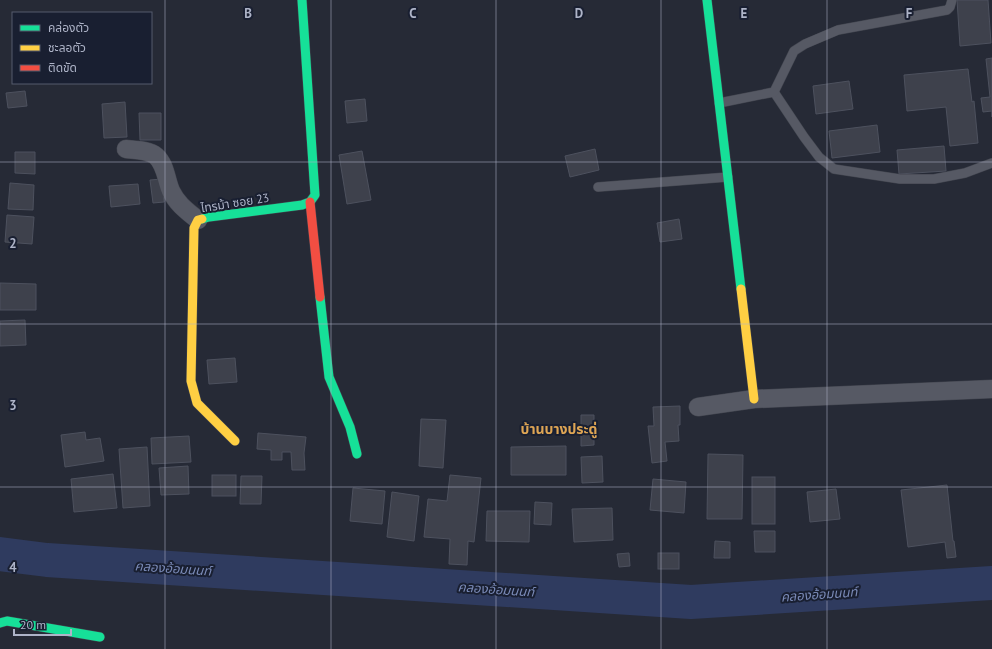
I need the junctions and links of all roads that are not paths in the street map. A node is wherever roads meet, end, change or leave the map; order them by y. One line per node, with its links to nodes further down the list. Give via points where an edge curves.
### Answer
1 (302, 0): 10 (street, via 315,195)
2 (707, 0): 5 (street)
3 (952, 0): 4 (lane, via 947,10 838,30 805,44 794,51)
4 (774, 92): 5 (lane); 7 (lane, via 815,152 834,169 900,179 934,180)
5 (719, 103): 8 (street)
6 (126, 149): 11 (street, via 148,152 156,156 163,164 171,192 179,204)
7 (992, 163)
8 (728, 176): 9 (lane); 13 (street)
9 (598, 187)
10 (310, 202): 11 (street, ไทรม้า ซอย 23); 16 (street, via 329,377 350,427)
11 (198, 220): 15 (street, ไทรม้า ซอย 23, via 194,228 191,381 197,403)
12 (992, 389): 13 (street)
13 (754, 399): 14 (street)
14 (698, 407)
15 (235, 441)
16 (357, 454)
17 (0, 623): 18 (street, via 7,621)
18 (100, 637)

